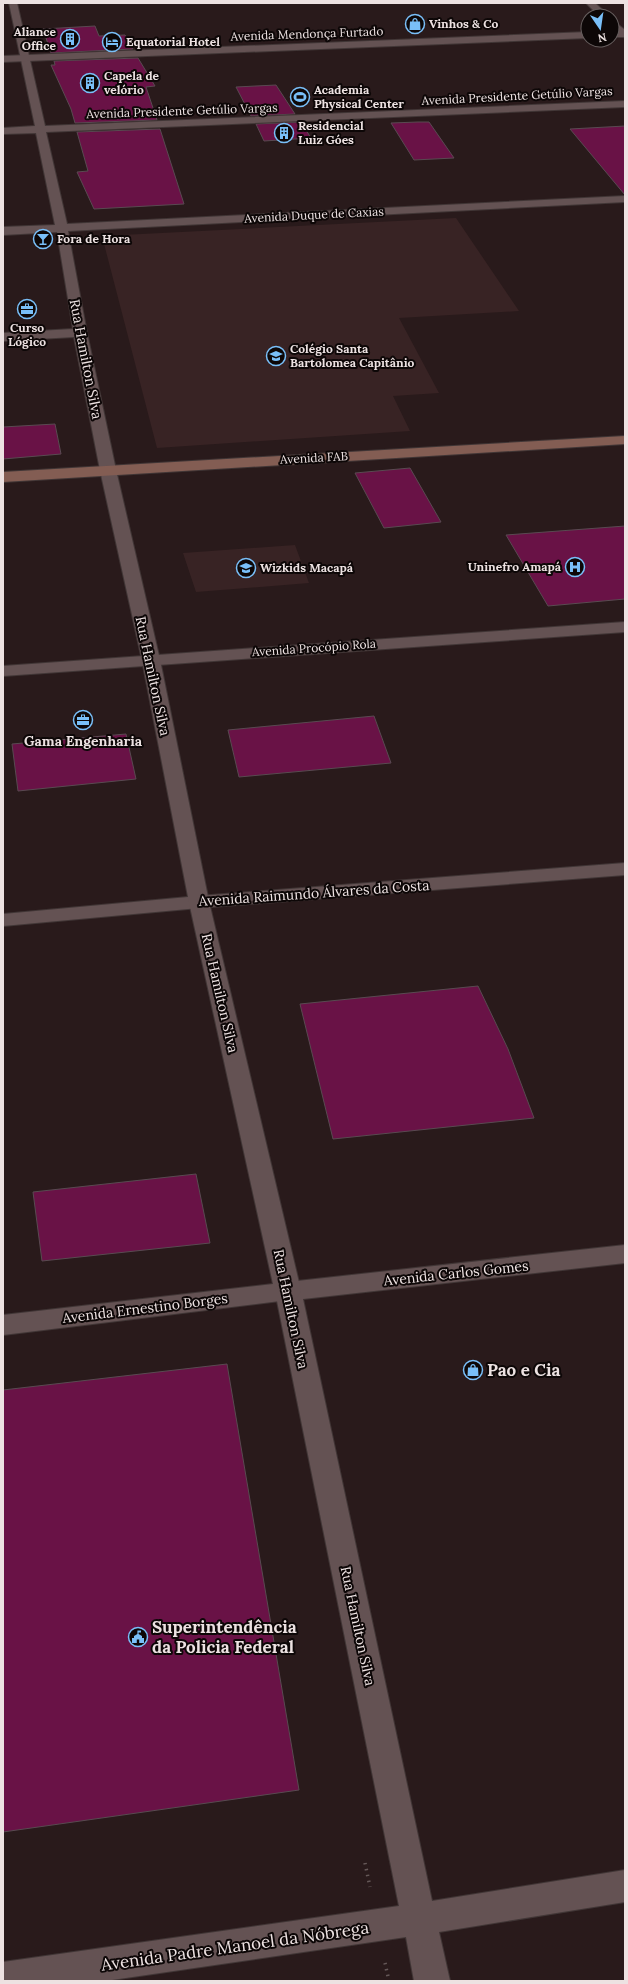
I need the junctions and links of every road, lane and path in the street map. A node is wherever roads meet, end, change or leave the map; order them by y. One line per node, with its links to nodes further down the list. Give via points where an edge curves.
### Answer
1 (13, 3): 4 (street, Rua Hamilton Silva)
2 (580, 35): 4 (street, Avenida Mendonça Furtado)
3 (3, 58): 4 (street, Avenida Mendonça Furtado)
4 (25, 58): 6 (street, Rua Hamilton Silva)
5 (625, 104): 6 (street, Avenida Presidente Getúlio Vargas)
6 (41, 130): 7 (street, Avenida Presidente Getúlio Vargas); 9 (street, Rua Hamilton Silva)
7 (3, 131)
8 (625, 199): 9 (street, Avenida Duque de Caxias)
9 (62, 228): 10 (street, Avenida Duque de Caxias); 11 (street, Rua Hamilton Silva)
10 (3, 231)
11 (80, 333): 12 (street); 14 (street, Rua Hamilton Silva)
12 (3, 337)
13 (625, 440): 14 (main road, Avenida FAB)
14 (108, 470): 15 (main road, Avenida FAB); 17 (street, Rua Hamilton Silva)
15 (3, 477)
16 (625, 627): 17 (street, Avenida Procópio Rola)
17 (151, 660): 18 (street, Avenida Procópio Rola); 20 (street, Rua Hamilton Silva)
18 (3, 671)
19 (625, 869): 20 (street, Avenida Raimundo Álvares da Costa)
20 (199, 902): 21 (street, Avenida Raimundo Álvares da Costa); 23 (street, Rua Hamilton Silva)
21 (3, 920)
22 (625, 1254): 23 (street, Avenida Carlos Gomes)
23 (288, 1291): 24 (street, Avenida Ernestino Borges); 26 (street, Rua Hamilton Silva)
24 (3, 1325)
25 (625, 1886): 26 (street, Avenida Padre Manoel da Nóbrega)
26 (420, 1919): 27 (street, Avenida Padre Manoel da Nóbrega); 28 (street, Rua Hamilton Silva)
27 (3, 1979)
28 (432, 1981)

